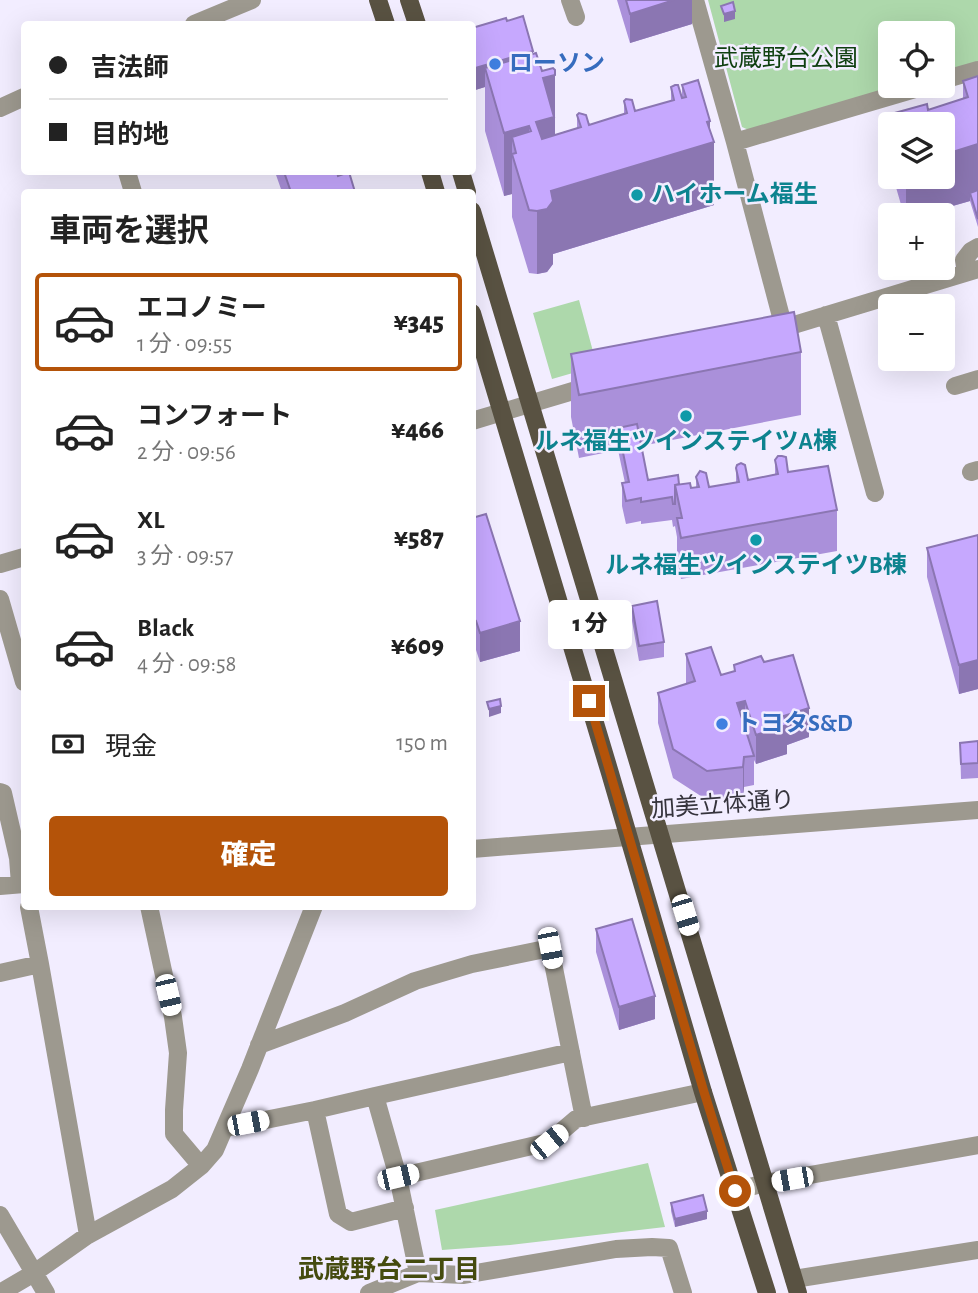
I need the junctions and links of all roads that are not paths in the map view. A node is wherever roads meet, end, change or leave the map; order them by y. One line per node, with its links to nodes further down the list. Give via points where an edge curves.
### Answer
1 (252, 0): 5 (street)
2 (379, 0): 6 (main road)
3 (409, 0): 7 (main road)
4 (695, 0): 13 (street)
5 (201, 21)
6 (385, 21)
7 (416, 21)
8 (978, 70): 9 (street)
9 (955, 77)
10 (21, 98): 12 (street)
11 (884, 98): 13 (street)
12 (0, 108)
13 (735, 142): 19 (street)
14 (476, 224): 24 (main road)
15 (978, 247): 16 (street, via 964,260)
16 (972, 270): 17 (street)
17 (826, 315): 19 (street); 27 (street)
18 (476, 326): 25 (main road)
19 (784, 328): 20 (street)
20 (757, 336)
21 (610, 380): 24 (street)
22 (978, 380): 23 (street)
23 (955, 386)
24 (530, 404): 25 (street); 34 (main road)
25 (502, 412): 26 (street); 35 (main road)
26 (476, 420)
27 (875, 493)
28 (21, 558): 29 (street)
29 (0, 564)
30 (0, 599): 31 (street)
31 (21, 672)
32 (0, 792): 37 (street)
33 (978, 810): 34 (street, 加美立体通り)
34 (662, 835): 35 (street, 加美立体通り); 55 (main road)
35 (628, 837): 36 (street, 加美立体通り); 47 (main road)
36 (476, 849)
37 (21, 878)
38 (21, 884): 39 (street)
39 (0, 886)
40 (30, 910): 43 (street)
41 (150, 910): 53 (street, via 178,1053 174,1134)
42 (312, 910): 45 (street)
43 (40, 964): 44 (street); 59 (street)
44 (0, 973)
45 (259, 1045): 46 (street, via 415,981 550,948); 51 (street)
46 (571, 1052): 48 (street); 50 (street)
47 (704, 1092): 50 (street); 56 (main road)
48 (375, 1096): 49 (street); 54 (street)
49 (315, 1110): 51 (street); 57 (street, via 338,1214 351,1222)
50 (584, 1118): 54 (street, via 576,1119 549,1142)
51 (225, 1128): 53 (street)
52 (978, 1145): 55 (street)
53 (201, 1166): 59 (street, via 172,1189)
54 (398, 1177): 57 (street)
55 (765, 1183): 56 (street); 64 (main road)
56 (735, 1191): 70 (main road)
57 (405, 1208): 62 (street)
58 (0, 1215): 61 (street)
59 (88, 1235): 61 (street)
60 (978, 1250): 64 (street)
61 (34, 1273): 65 (street); 66 (street)
62 (418, 1273): 63 (street); 67 (street)
63 (443, 1274): 68 (street); 69 (street, via 464,1275 616,1249 669,1248)
64 (796, 1286)
65 (0, 1293)
66 (46, 1293)
67 (369, 1293)
68 (444, 1293)
69 (683, 1293)
70 (767, 1293)

